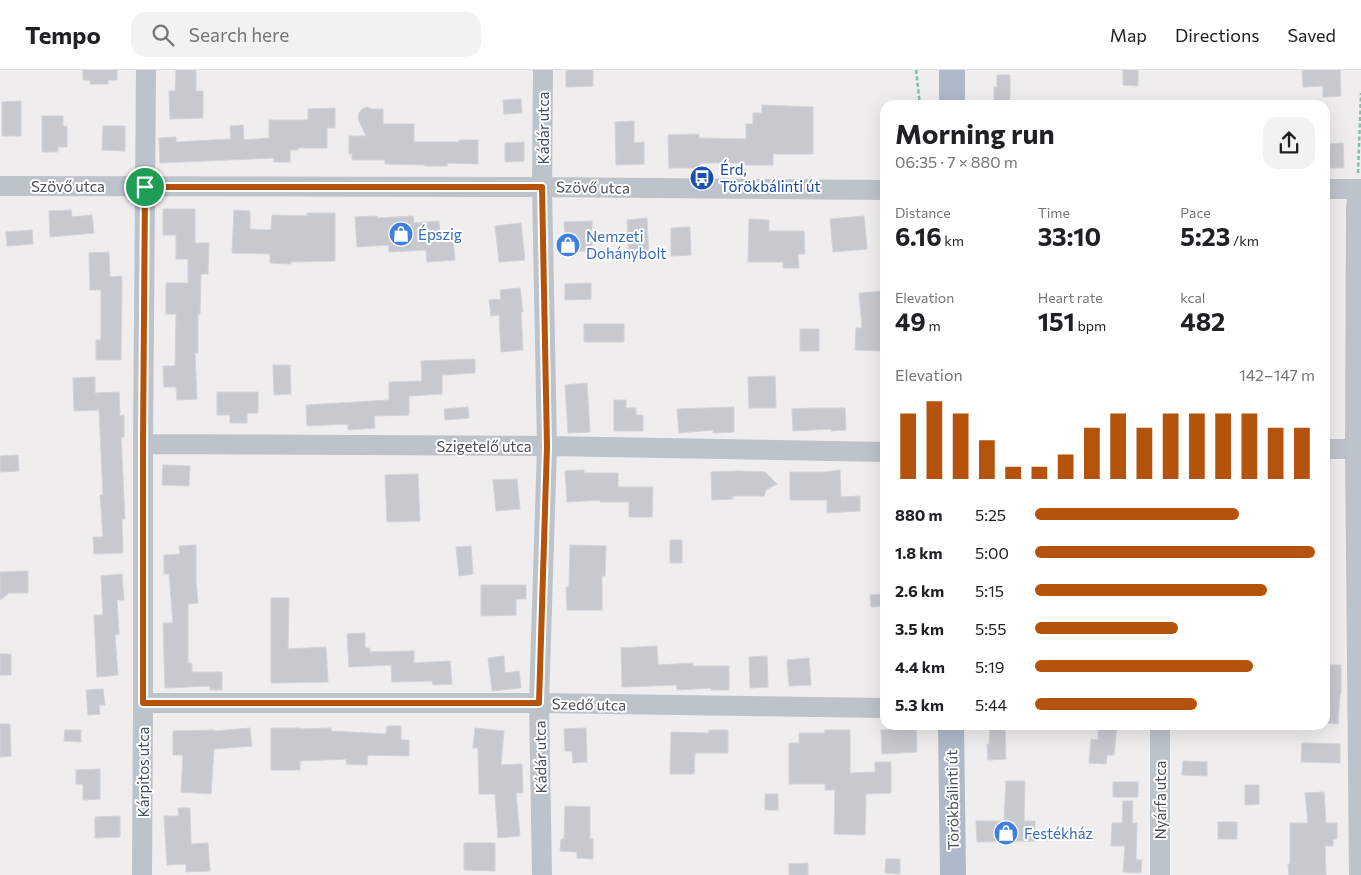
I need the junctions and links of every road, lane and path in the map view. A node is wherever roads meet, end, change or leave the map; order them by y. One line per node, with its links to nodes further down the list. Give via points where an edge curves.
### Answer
1 (146, 70): 9 (street, Kárpitos utca)
2 (543, 70): 10 (street, Kádár utca)
3 (916, 70): 6 (path)
4 (952, 70): 7 (main road)
5 (1361, 93): 12 (path)
6 (919, 100)
7 (952, 100)
8 (0, 186): 9 (street, Szövő utca)
9 (145, 187): 10 (street, Szövő utca); 14 (street, Kárpitos utca)
10 (542, 187): 13 (street, Szövő utca); 15 (street, Kádár utca)
11 (1330, 189): 12 (street)
12 (1359, 189): 17 (street, via 1356,207)
13 (880, 190)
14 (143, 444): 15 (street, Szigetelő utca); 19 (street, Kárpitos utca)
15 (547, 446): 18 (street, Szigetelő utca); 20 (street, Kádár utca)
16 (1330, 449): 17 (street)
17 (1355, 449): 28 (street)
18 (880, 452)
19 (143, 703): 20 (street, Szedő utca); 24 (street, Kárpitos utca)
20 (539, 703): 21 (street, Szedő utca); 25 (street, Kádár utca)
21 (880, 708)
22 (951, 730): 26 (main road, Törökbálinti út)
23 (1160, 730): 27 (street, Nyárfa utca)
24 (142, 875)
25 (542, 875)
26 (953, 875)
27 (1160, 875)
28 (1359, 875)

